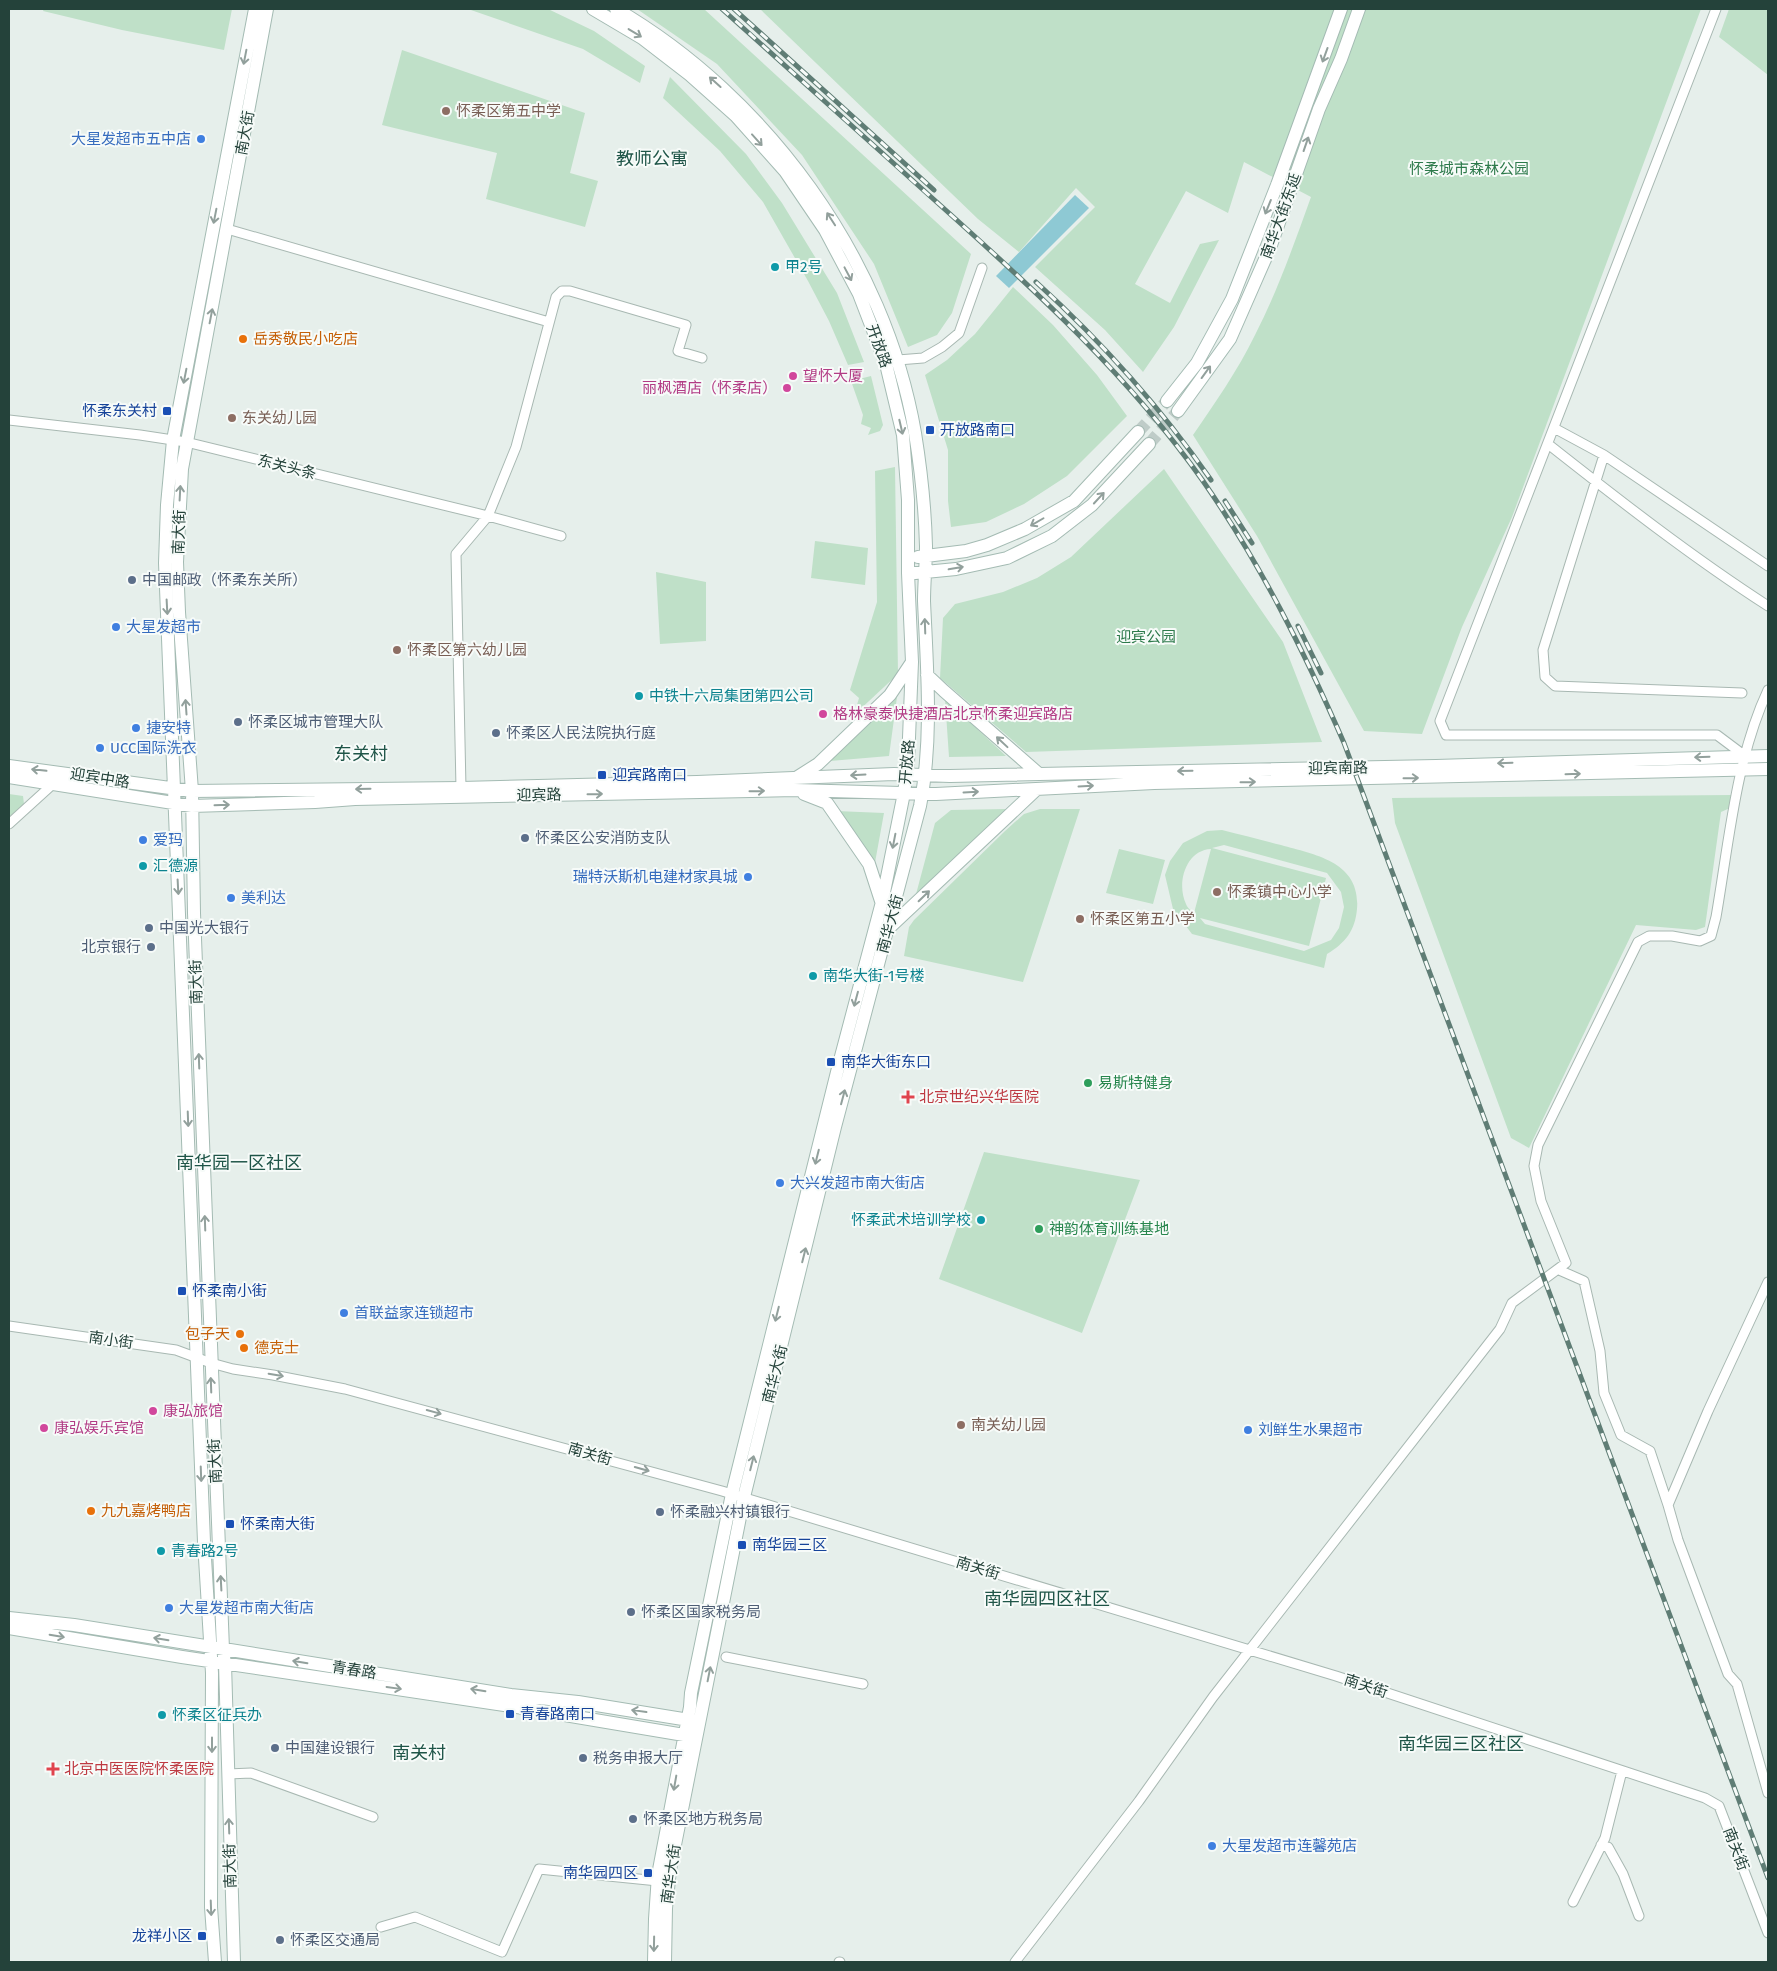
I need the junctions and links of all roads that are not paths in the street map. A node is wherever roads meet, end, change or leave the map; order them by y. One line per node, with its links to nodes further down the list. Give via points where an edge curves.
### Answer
1 (255, 9): 18 (main road, 南大街, one-way to 18)
2 (267, 9): 8 (main road, 南大街)
3 (593, 9): 26 (main road, 开放路, one-way to 26, via 642,38 736,116 785,171 825,230 859,294 886,364 904,438)
4 (616, 9): 12 (main road, 开放路, one-way to 4, via 869,289 844,240 794,164 744,108 698,67 649,28)
5 (1341, 9): 13 (main road, 南华大街东延, one-way to 13, via 1232,299 1197,363)
6 (1359, 9): 14 (main road, 南华大街东延, one-way to 6, via 1230,339 1270,248 1319,109)
7 (1716, 9): 16 (street)
8 (227, 229): 10 (street); 19 (main road, 南大街, one-way to 8)
9 (982, 268): 12 (street, via 959,333 923,358)
10 (549, 322): 11 (street, via 556,297 562,291 570,291 686,325 678,351); 24 (street, via 516,447)
11 (702, 358)
12 (898, 360): 27 (main road, 开放路, via 915,432 924,500)
13 (1166, 401)
14 (1178, 411)
15 (9, 420): 18 (street, 东关头条)
16 (1554, 428): 21 (street); 22 (street)
17 (1138, 432): 27 (main road, one-way to 27, via 1074,501 1025,529 987,545)
18 (173, 440): 19 (street, 东关头条); 48 (main road, 南大街, one-way to 48, via 165,563)
19 (186, 442): 24 (street, 东关头条); 49 (main road, 南大街, one-way to 19, via 177,562)
20 (1149, 444): 30 (main road, one-way to 20, via 1007,558 1052,536 1092,505)
21 (1548, 444): 23 (street); 37 (street, via 1440,721 1446,736 1717,735)
22 (1604, 455): 23 (street); 28 (street)
23 (1595, 481): 31 (street); 35 (street, via 1543,650 1545,677 1556,686)
24 (488, 516): 25 (street, 东关头条); 46 (street, via 456,554)
25 (562, 536)
26 (908, 557): 27 (main road); 29 (main road, 开放路)
27 (926, 557): 30 (main road, 开放路)
28 (1768, 566)
29 (908, 573): 30 (main road); 32 (main road, 开放路)
30 (924, 573): 33 (main road, 开放路, one-way to 30)
31 (1768, 606)
32 (912, 662): 40 (main road, 开放路); 45 (main road, via 890,696)
33 (927, 674): 41 (main road, one-way to 33); 42 (main road, 开放路)
34 (1768, 690): 37 (street, via 1756,717)
35 (1742, 693)
36 (1768, 756): 37 (main road, 迎宾南路)
37 (1744, 763): 39 (main road, 迎宾南路); 41 (main road, 迎宾南路, one-way to 41, via 1446,765); 47 (main road, 迎宾南路, one-way to 37); 57 (street, via 1711,936 1700,941 1649,936 1638,942 1538,1145 1534,1166 1541,1201 1566,1263)
38 (9, 766): 48 (main road, 迎宾中路, one-way to 38)
39 (1768, 769)
40 (907, 774): 42 (main road, 迎宾南路); 45 (main road, 迎宾路, one-way to 45); 50 (main road, 开放路)
41 (1039, 774): 42 (main road, 迎宾南路)
42 (925, 775): 51 (main road, 开放路)
43 (9, 777): 44 (main road, 迎宾中路)
44 (53, 784): 52 (main road, 迎宾中路); 54 (street)
45 (795, 784): 46 (main road, 迎宾路); 50 (main road, 迎宾路); 53 (main road, 迎宾路, one-way to 45); 55 (main road, via 827,803 869,864)
46 (461, 788): 49 (main road, 迎宾路, one-way to 49)
47 (1037, 789): 51 (main road, 迎宾南路, one-way to 47); 56 (main road, one-way to 47)
48 (174, 790): 49 (main road, 迎宾中路); 52 (main road, 南大街)
49 (192, 791): 53 (main road, 南大街)
50 (904, 793): 51 (main road); 55 (main road, 南华大街, one-way to 55)
51 (923, 794): 56 (main road, 南华大街)
52 (174, 803): 53 (main road, 迎宾路); 60 (main road, 南大街, one-way to 60)
53 (192, 806): 61 (main road, 南大街, one-way to 53)
54 (9, 824)
55 (882, 902): 62 (main road, 南华大街, one-way to 62, via 839,1064)
56 (888, 930): 62 (main road, 南华大街, one-way to 56)
57 (1558, 1270): 63 (street, via 1584,1281 1600,1351 1604,1393 1621,1435 1650,1451); 68 (street, via 1512,1303 1500,1329)
58 (1768, 1282): 63 (street)
59 (9, 1326): 60 (street, 南小街, via 176,1350)
60 (196, 1357): 61 (street, 南小街); 66 (main road, 南大街, one-way to 66)
61 (211, 1363): 62 (street, 南关街, one-way to 62, via 345,1389); 67 (main road, 南大街, one-way to 61)
62 (738, 1496): 68 (street, 南关街); 73 (main road, 南华大街, via 691,1693)
63 (1668, 1505): 78 (street, via 1728,1674 1737,1684)
64 (9, 1618): 66 (main road, 青春路, one-way to 64)
65 (9, 1628): 70 (main road, 青春路, one-way to 70)
66 (209, 1647): 67 (main road, 青春路); 70 (main road, 南大街)
67 (222, 1649): 71 (main road, 南大街); 73 (main road, 青春路, one-way to 67, via 578,1702 511,1696)
68 (1250, 1650): 76 (street, 南关街); 90 (street)
69 (726, 1658): 72 (street)
70 (211, 1662): 71 (main road, 青春路); 86 (main road, 南大街, one-way to 86, via 211,1907)
71 (225, 1664): 74 (main road, 青春路, one-way to 74); 77 (main road, 南大街)
72 (863, 1684)
73 (694, 1720): 74 (main road, 南华大街); 75 (main road, 南华大街)
74 (683, 1735): 75 (main road, 青春路); 81 (main road, 南华大街, one-way to 81)
75 (697, 1738): 89 (main road, 南华大街, via 670,1870)
76 (1622, 1771): 80 (street); 85 (street, 南关街, via 1705,1798 1719,1806)
77 (228, 1774): 79 (street, via 251,1773); 87 (main road, 南大街, one-way to 77)
78 (1768, 1793)
79 (374, 1817)
80 (1601, 1845): 82 (street); 83 (street, via 1608,1847 1623,1874)
81 (658, 1881): 84 (street, via 539,1869 502,1952 415,1917); 88 (main road, 南华大街, one-way to 88)
82 (1573, 1902)
83 (1639, 1916)
84 (381, 1927)
85 (1768, 1933)
86 (215, 1962)
87 (234, 1962)
88 (654, 1962)
89 (665, 1962)
90 (1015, 1962)

